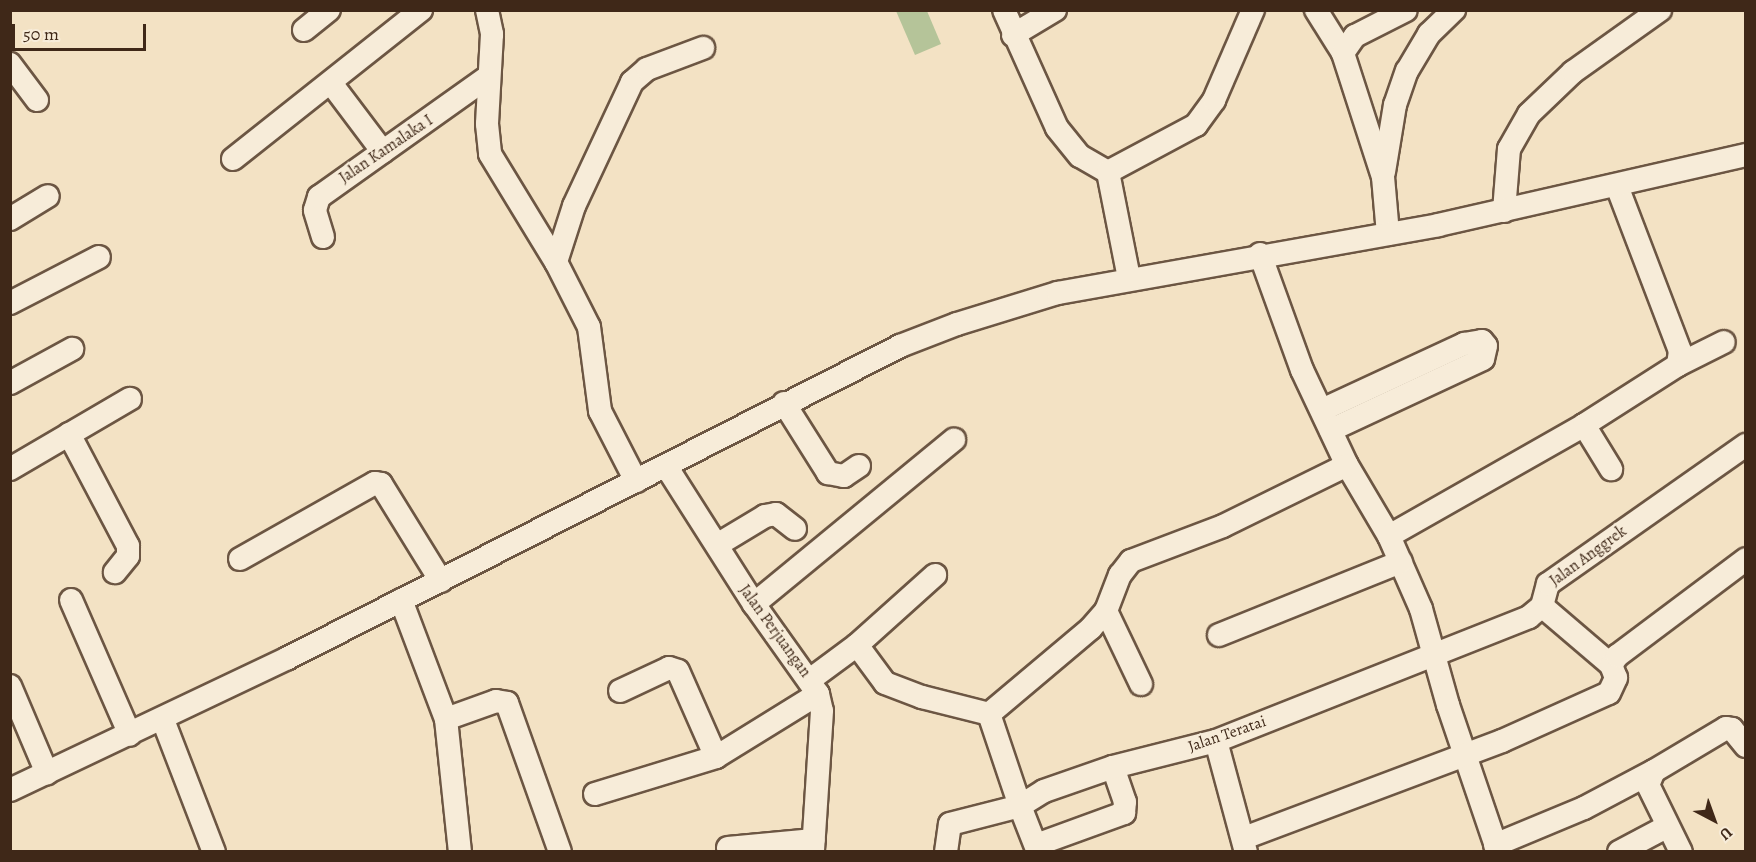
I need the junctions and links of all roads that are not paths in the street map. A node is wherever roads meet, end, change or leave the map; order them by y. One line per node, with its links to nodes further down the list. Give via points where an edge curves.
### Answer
1 (329, 10): 11 (street)
2 (421, 10): 17 (street)
3 (487, 10): 16 (street, via 492,34)
4 (1004, 10): 12 (street)
5 (1055, 10): 12 (street)
6 (1253, 10): 22 (street, via 1214,100 1196,125)
7 (1317, 10): 14 (street)
8 (1406, 10): 14 (street, via 1355,36)
9 (1454, 10): 23 (street, via 1429,34 1407,71 1395,105)
10 (1660, 10): 26 (street, via 1573,72 1529,114 1509,149)
11 (304, 30)
12 (1013, 35): 22 (street, via 1068,145)
13 (703, 48): 32 (street, via 647,69 632,82 574,206)
14 (1343, 53): 23 (street)
15 (10, 64): 18 (street)
16 (488, 77): 19 (street, Jalan Kamalaka I); 32 (street, via 490,154)
17 (332, 83): 19 (street); 21 (street)
18 (37, 100)
19 (383, 152): 29 (street, Jalan Kamalaka I, via 319,197 315,210)
20 (1746, 155): 24 (street)
21 (233, 159)
22 (1108, 171): 33 (street)
23 (1383, 177): 28 (street)
24 (1617, 186): 26 (street); 37 (street, via 1680,351)
25 (48, 196): 27 (street)
26 (1504, 212): 28 (street)
27 (10, 219)
28 (1388, 234): 30 (street)
29 (323, 237)
30 (1260, 254): 33 (street); 42 (street, via 1286,331)
31 (99, 257): 34 (street)
32 (556, 262): 52 (street, via 589,327 600,411)
33 (1129, 278): 40 (street, via 1058,293 957,324 900,346)
34 (10, 303)
35 (1724, 342): 37 (street)
36 (72, 349): 38 (street)
37 (1678, 365): 43 (street)
38 (10, 383)
39 (130, 399): 44 (street)
40 (784, 403): 47 (street, via 828,473 844,476); 49 (street)
41 (1358, 406): 41 (street, via 1464,344 1482,341 1486,346 1483,359); 42 (street)
42 (1326, 420): 48 (street)
43 (1584, 425): 51 (street); 54 (street)
44 (69, 434): 50 (street); 59 (street, via 128,546 128,556)
45 (954, 440): 64 (street)
46 (1746, 445): 65 (street, Jalan Anggrek, via 1548,584)
47 (859, 465)
48 (1347, 465): 54 (street); 66 (street, via 1222,526 1131,561 1120,575)
49 (666, 466): 52 (street); 55 (street, Jalan Perjuangan)
50 (10, 469)
51 (1611, 469)
52 (636, 481): 61 (street)
53 (795, 529): 55 (street, via 776,514 765,516)
54 (1389, 536): 58 (street)
55 (717, 545): 64 (street, Jalan Perjuangan)
56 (240, 559): 61 (street, via 375,483 381,484)
57 (1746, 559): 70 (street, via 1630,645)
58 (1401, 561): 67 (street); 69 (street, via 1421,609)
59 (116, 572)
60 (935, 574): 68 (street)
61 (441, 581): 63 (street)
62 (71, 600): 78 (street)
63 (401, 600): 76 (street); 77 (street)
64 (754, 604): 73 (street, Jalan Perjuangan)
65 (1542, 606): 69 (street, Jalan Anggrek, via 1529,617); 70 (street)
66 (1106, 610): 71 (street); 75 (street, via 1091,628)
67 (1219, 635)
68 (857, 645): 73 (street); 75 (street, via 885,683)
69 (1434, 657): 79 (street, Jalan Teratai); 81 (street)
70 (1611, 665): 81 (street, via 1616,678 1609,693)
71 (1141, 684)
72 (10, 686): 85 (street)
73 (814, 687): 82 (street); 91 (street, Jalan Perjuangan, via 822,711)
74 (620, 691): 82 (street, via 669,668 678,671)
75 (989, 714): 88 (street)
76 (446, 719): 96 (street); 97 (street, via 496,701 507,703)
77 (163, 720): 78 (street); 95 (street)
78 (130, 735): 85 (street)
79 (1216, 741): 83 (street, Jalan Teratai); 90 (street)
80 (1746, 746): 84 (street, via 1726,728)
81 (1464, 754): 90 (street); 94 (street)
82 (716, 757): 87 (street)
83 (1113, 767): 88 (street, Jalan Teratai, via 1060,784); 93 (street, via 1125,802 1124,813)
84 (1654, 771): 89 (street, via 1648,785); 94 (street)
85 (47, 773): 86 (street)
86 (10, 790)
87 (595, 794)
88 (1020, 806): 93 (street); 98 (street, Jalan Teratai, via 950,824)
89 (1668, 826): 99 (street); 100 (street)
90 (1245, 845)
91 (814, 846): 92 (street)
92 (728, 848)
93 (1037, 848)
94 (1496, 848)
95 (214, 852)
96 (460, 852)
97 (560, 852)
98 (946, 852)
99 (1619, 852)
100 (1681, 852)

